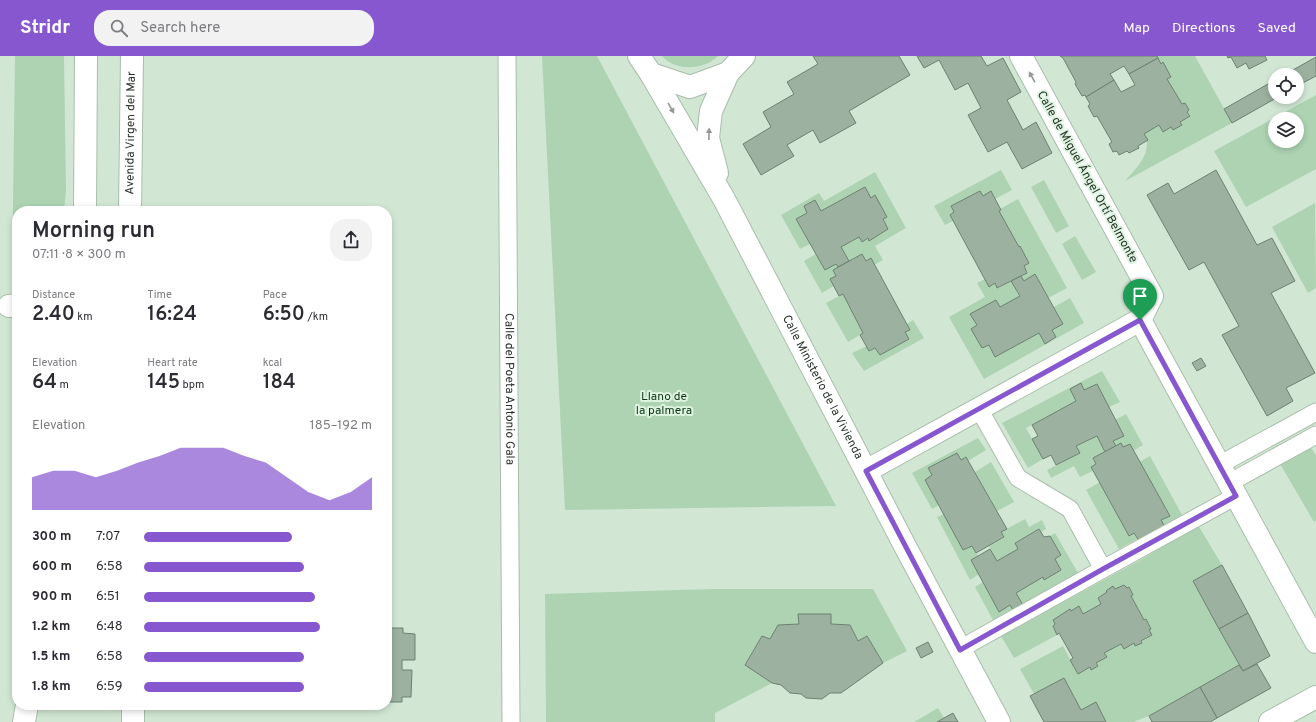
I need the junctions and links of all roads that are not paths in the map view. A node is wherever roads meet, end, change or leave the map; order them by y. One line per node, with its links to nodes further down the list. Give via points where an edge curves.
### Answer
1 (86, 56): 10 (main road)
2 (132, 56): 11 (main road, Avenida Virgen del Mar)
3 (507, 56): 28 (street, Calle del Poeta Antonio Gala)
4 (639, 56): 8 (main road, Calle Ministerio de la Vivienda)
5 (744, 56): 7 (main road)
6 (1021, 56): 12 (main road, Calle de Miguel Ángel Ortí Belmonte, one-way to 6, via 1152,296)
7 (728, 73): 8 (main road, via 690,87); 9 (main road, Calle Ministerio de la Vivienda, one-way to 7, via 708,138 711,111)
8 (651, 74): 9 (main road, Calle Ministerio de la Vivienda, one-way to 9)
9 (724, 199): 18 (main road, Calle Ministerio de la Vivienda)
10 (85, 206)
11 (130, 206)
12 (1140, 320): 13 (main road); 19 (main road)
13 (979, 409): 18 (main road); 20 (street, via 1018,478 1070,509)
14 (1316, 412): 15 (street)
15 (1288, 427): 17 (street); 19 (street)
16 (1316, 435): 17 (street)
17 (1298, 444): 19 (street)
18 (866, 471): 22 (main road, Calle Ministerio de la Vivienda)
19 (1228, 481): 20 (street); 21 (main road)
20 (1103, 569): 22 (street)
21 (1316, 642)
22 (960, 650): 29 (main road, Calle Ministerio de la Vivienda)
23 (1316, 697): 30 (main road)
24 (26, 710): 26 (main road)
25 (133, 710): 27 (main road)
26 (24, 722)
27 (133, 722)
28 (511, 722)
29 (999, 722)
30 (1270, 722)

